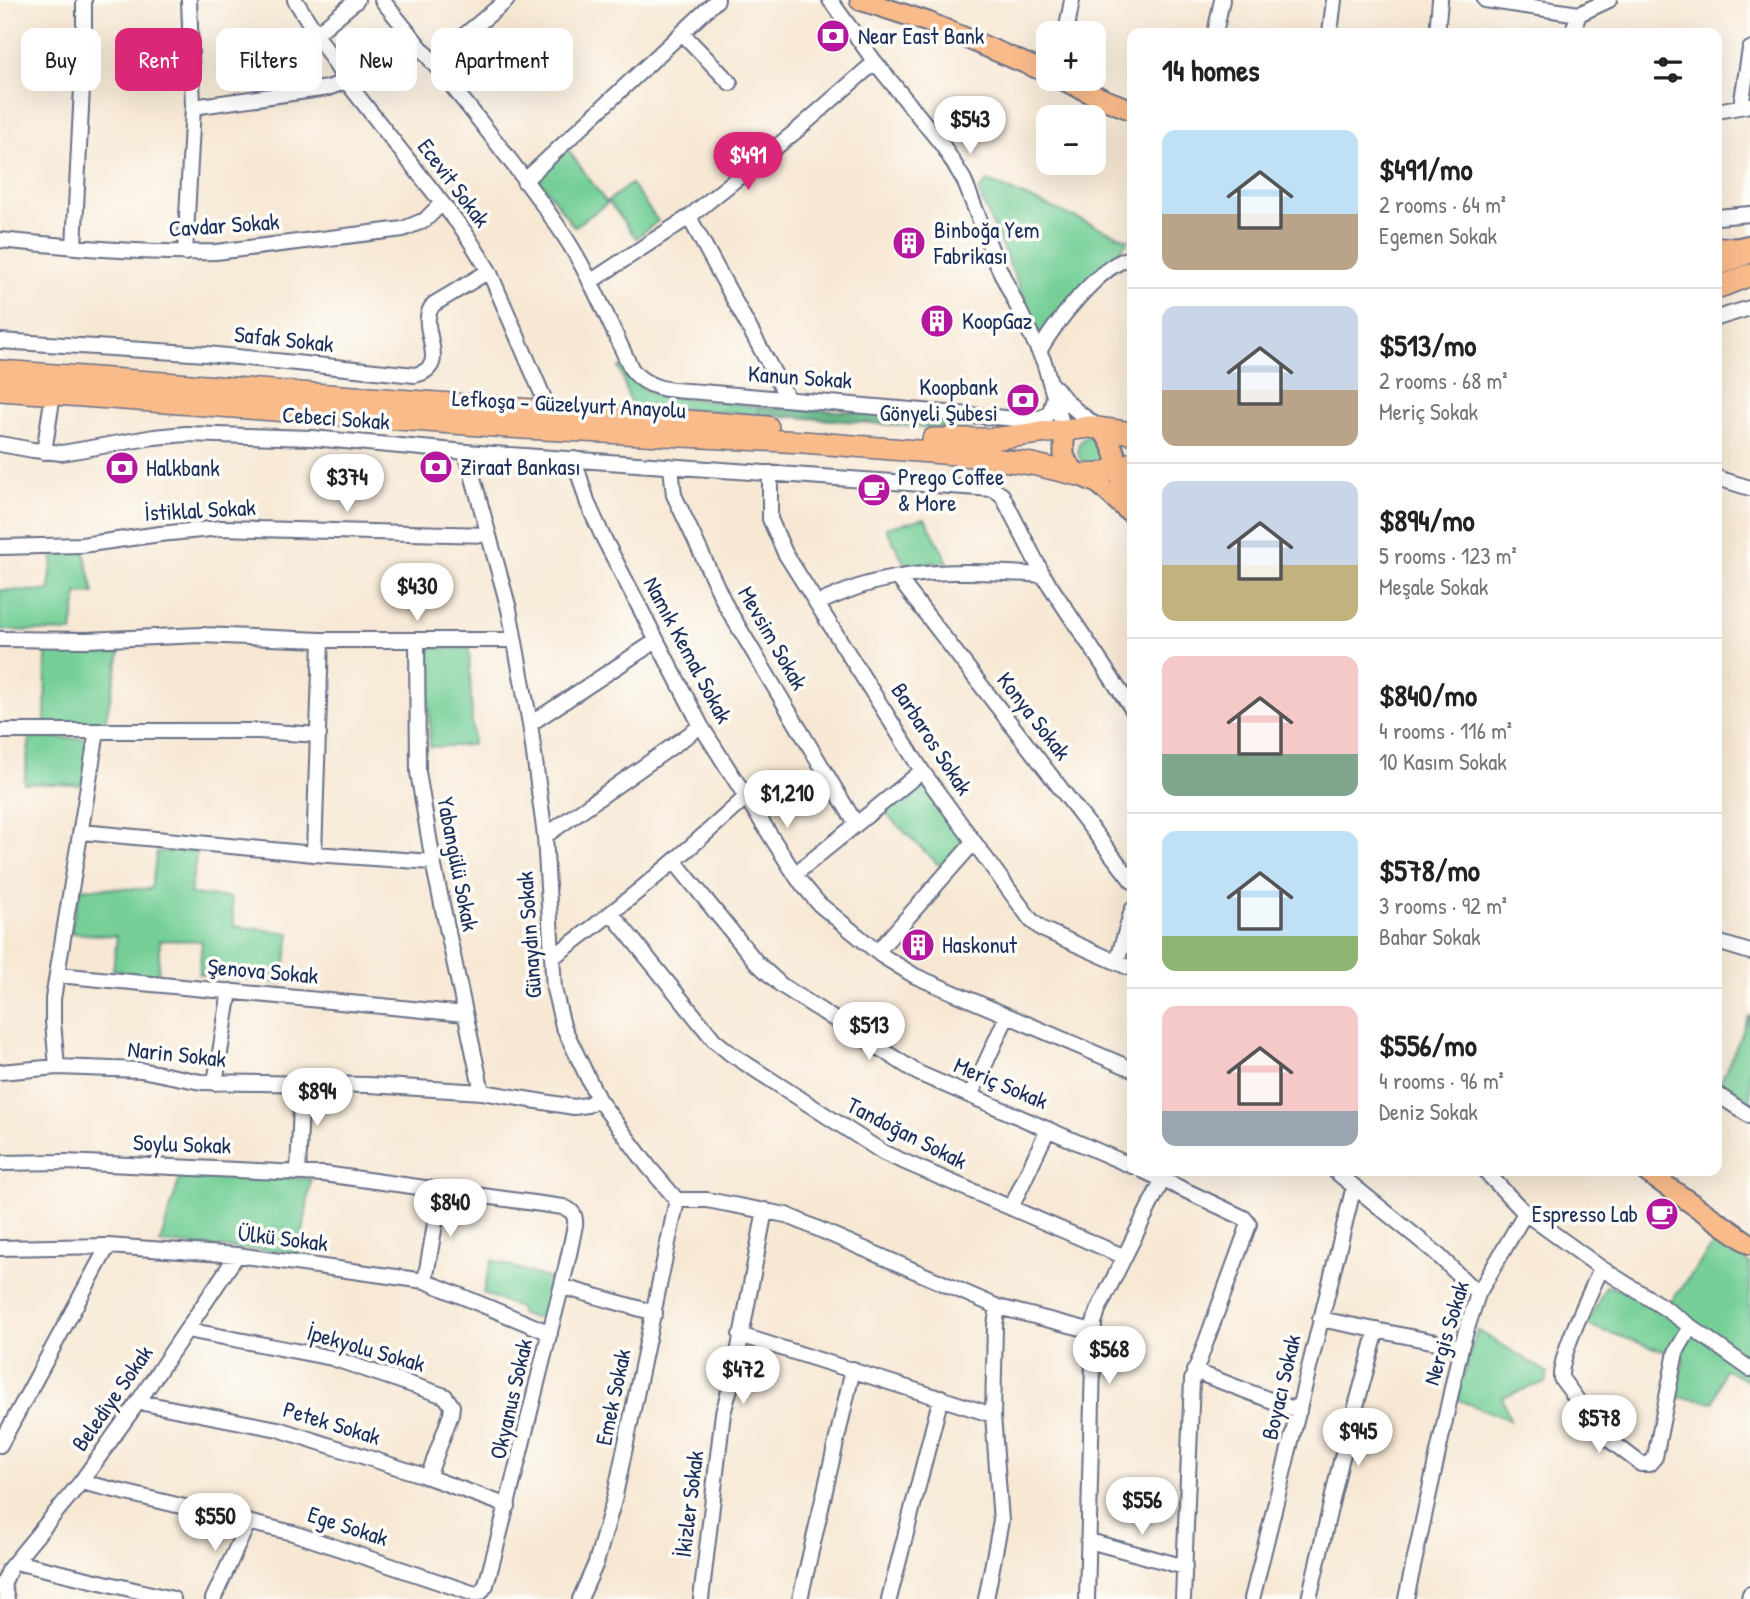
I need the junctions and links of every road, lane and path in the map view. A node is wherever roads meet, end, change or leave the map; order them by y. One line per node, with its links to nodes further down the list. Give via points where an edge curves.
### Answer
1 (83, 0): 48 (street)
2 (189, 0): 38 (street)
3 (295, 0): 18 (street, Ecevit Sokak)
4 (356, 0): 24 (street)
5 (382, 0): 28 (street, Kanun Sokak)
6 (507, 0): 19 (street)
7 (717, 0): 25 (street)
8 (830, 0): 29 (street)
9 (860, 0): 31 (main road, via 928,22)
10 (1072, 0): 17 (street)
11 (1222, 0): 20 (street)
12 (1334, 0): 21 (street)
13 (1440, 0): 22 (street)
14 (1485, 0): 16 (street)
15 (1609, 0): 16 (street)
16 (1579, 14): 23 (street)
17 (1068, 21)
18 (314, 28)
19 (473, 28)
20 (1216, 28)
21 (1331, 28)
22 (1437, 28)
23 (1574, 28)
24 (322, 29)
25 (682, 33): 32 (street); 41 (street)
26 (322, 41): 30 (street, Ecevit Sokak)
27 (1750, 49): 37 (street)
28 (431, 61)
29 (875, 62): 44 (street); 61 (street, via 943,146 964,180)
30 (336, 64)
31 (1036, 68)
32 (730, 83)
33 (336, 84): 38 (street)
34 (355, 91): 42 (street, Ecevit Sokak)
35 (454, 91): 41 (street, Kanun Sokak)
36 (1086, 91): 39 (main road)
37 (1745, 105): 40 (street)
38 (193, 107): 51 (street)
39 (1127, 108)
40 (1722, 110)
41 (524, 181): 56 (street, Kanun Sokak, via 560,229)
42 (442, 203): 51 (street, Cavdar Sokak, via 425,220 403,229); 54 (street, Ecevit Sokak)
43 (1750, 214): 45 (street)
44 (689, 217): 56 (street); 67 (street)
45 (1722, 217)
46 (0, 240): 48 (street, Cavdar Sokak)
47 (1750, 245): 49 (main road)
48 (74, 247): 51 (street, Cavdar Sokak)
49 (1722, 247)
50 (1750, 252): 53 (highway)
51 (185, 253)
52 (1127, 259): 61 (street, via 1101,274 1049,333)
53 (1722, 263)
54 (489, 271): 60 (street, Safak Sokak, via 428,310 433,359 425,373 415,375 207,354); 68 (street, Ecevit Sokak)
55 (1750, 275): 57 (highway)
56 (590, 282): 67 (street, Kanun Sokak, via 632,370 649,385)
57 (1722, 282)
58 (1750, 308): 59 (street)
59 (1722, 316)
60 (0, 341)
61 (1039, 352): 63 (street)
62 (0, 371): 68 (highway, Lefkoşa - Güzelyurt Anayolu)
63 (1047, 371): 66 (street); 70 (street, via 1064,400)
64 (0, 390): 65 (highway, Lefkoşa - Güzelyurt Anayolu)
65 (53, 394): 69 (highway, Lefkoşa - Güzelyurt Anayolu); 74 (street)
66 (1054, 397): 67 (street, Kanun Sokak, via 1046,416 1029,420); 71 (street)
67 (788, 399)
68 (549, 410): 71 (highway, Lefkoşa - Güzelyurt Anayolu, via 925,439 991,439)
69 (523, 428): 76 (street); 81 (highway, Lefkoşa - Güzelyurt Anayolu, via 955,454)
70 (1101, 429): 71 (highway, Lefkoşa - Güzelyurt Anayolu); 72 (highway, Lefkoşa - Güzelyurt Anayolu); 78 (main road)
71 (1064, 430): 81 (main road, via 1064,455)
72 (1127, 432)
73 (0, 444): 74 (street, Cebeci Sokak)
74 (44, 452): 75 (street, Cebeci Sokak, via 196,433)
75 (466, 452): 76 (street, Cebeci Sokak); 86 (street, Günaydın Sokak)
76 (514, 455): 77 (street, Cebeci Sokak)
77 (574, 459): 79 (street, Cebeci Sokak); 95 (street, Namık Kemal Sokak, via 602,535)
78 (1125, 465): 81 (highway, Lefkoşa - Güzelyurt Anayolu); 83 (main road)
79 (671, 467): 80 (street, Cebeci Sokak); 104 (street, Mevsim Sokak, via 674,495 726,606)
80 (770, 473): 88 (street, Cebeci Sokak, via 991,489 1001,494); 90 (street, Barbaros Sokak, via 773,526)
81 (1079, 475): 85 (main road, via 1099,484)
82 (1722, 480): 84 (street)
83 (1127, 485)
84 (1750, 488)
85 (1127, 512)
86 (488, 535): 87 (street, İstiklal Sokak, via 213,529 82,545); 93 (street, Günaydın Sokak)
87 (0, 547)
88 (1043, 575): 89 (street, via 966,572); 96 (street)
89 (899, 579): 90 (street, via 864,585); 112 (street, Konya Sokak)
90 (818, 603): 102 (street, Barbaros Sokak)
91 (0, 639): 92 (street, via 201,635)
92 (321, 640): 94 (street); 101 (street)
93 (514, 640): 94 (street); 97 (street, Günaydın Sokak)
94 (417, 641): 109 (street, Yabangülü Sokak, via 418,772)
95 (656, 641): 97 (street); 98 (street, Namık Kemal Sokak)
96 (1127, 701)
97 (530, 724): 106 (street, Günaydın Sokak)
98 (701, 726): 103 (street, Namık Kemal Sokak); 106 (street)
99 (0, 731): 100 (street)
100 (97, 731): 101 (street); 105 (street)
101 (318, 734): 108 (street)
102 (922, 771): 104 (street); 107 (street, Barbaros Sokak)
103 (745, 798): 110 (street); 111 (street, Namık Kemal Sokak)
104 (856, 824): 111 (street)
105 (82, 832): 108 (street); 121 (street)
106 (545, 836): 118 (street, Günaydın Sokak)
107 (974, 842): 116 (street); 119 (street, Barbaros Sokak, via 1036,925)
108 (314, 854): 109 (street)
109 (433, 862): 123 (street, Yabangülü Sokak)
110 (675, 862): 113 (street); 131 (street, Meriç Sokak, via 774,980 904,1064)
111 (795, 874): 116 (street, Namık Kemal Sokak, via 819,904)
112 (1127, 875)
113 (612, 915): 118 (street); 147 (street, Tandoğan Sokak, via 714,1040 731,1054 870,1145)
114 (1127, 927): 119 (street)
115 (1722, 944): 117 (street)
116 (877, 952): 124 (street, Namık Kemal Sokak, via 915,976)
117 (1750, 952)
118 (553, 957): 133 (street, Günaydın Sokak, via 558,1013)
119 (1117, 962): 120 (street, Barbaros Sokak)
120 (1127, 967)
121 (58, 975): 122 (street, Şenova Sokak); 125 (street, via 52,1009)
122 (230, 991): 123 (street, Şenova Sokak); 128 (street)
123 (465, 1014): 130 (street, Yabangülü Sokak)
124 (1007, 1016): 126 (street, Namık Kemal Sokak); 131 (street)
125 (57, 1067): 127 (street, Narin Sokak); 128 (street, Narin Sokak, via 141,1070)
126 (1127, 1067)
127 (0, 1072)
128 (215, 1083): 129 (street, Narin Sokak)
129 (302, 1083): 130 (street, Narin Sokak); 138 (street)
130 (482, 1093): 133 (street, Narin Sokak, via 574,1107)
131 (971, 1095): 135 (street, Meriç Sokak)
132 (1722, 1097): 134 (street)
133 (598, 1099): 146 (street, Günaydın Sokak)
134 (1750, 1116)
135 (1048, 1129): 137 (street, Meriç Sokak); 147 (street)
136 (0, 1163): 138 (street, Soylu Sokak)
137 (1127, 1164)
138 (298, 1172): 145 (street, Soylu Sokak)
139 (1156, 1176): 143 (street)
140 (1341, 1176): 144 (street)
141 (1490, 1176): 150 (street)
142 (1652, 1176): 151 (main road)
143 (1163, 1179): 155 (street); 172 (street, via 1249,1224)
144 (1354, 1186): 159 (street); 162 (street, Boyacı Sokak)
145 (441, 1190): 148 (street, Soylu Sokak); 157 (street)
146 (677, 1200): 149 (street); 161 (street, Emek Sokak)
147 (1011, 1208): 155 (street, Tandoğan Sokak)
148 (570, 1210): 158 (street, Okyanus Sokak, via 576,1221)
149 (765, 1210): 160 (street); 168 (street, İkizler Sokak)
150 (1525, 1213): 156 (street); 159 (street, Nergis Sokak)
151 (1750, 1244)
152 (108, 1246): 153 (street, Ülkü Sokak); 154 (street, Ülkü Sokak); 177 (street)
153 (0, 1248)
154 (237, 1255): 157 (street, Ülkü Sokak); 164 (street, Belediye Sokak)
155 (1125, 1257): 166 (street, via 1098,1310)
156 (1601, 1268): 163 (street); 163 (street, via 1567,1350 1561,1378 1603,1435 1642,1464 1654,1459 1676,1352)
157 (425, 1281): 167 (street, Ülkü Sokak)
158 (563, 1287): 161 (street); 167 (street, Okyanus Sokak)
159 (1478, 1294): 169 (street, Nergis Sokak)
160 (998, 1307): 166 (street); 176 (street)
161 (655, 1313): 191 (street, Emek Sokak, via 614,1500)
162 (1320, 1319): 165 (street); 175 (street, Boyacı Sokak)
163 (1690, 1328): 171 (street)
164 (187, 1330): 174 (street, Belediye Sokak); 178 (street, İpekyolu Sokak, via 332,1357 445,1396 452,1409)
165 (1377, 1330): 169 (street); 199 (street)
166 (1093, 1331): 182 (street)
167 (550, 1333): 180 (street, Okyanus Sokak)
168 (740, 1335): 170 (street); 192 (street, İkizler Sokak, via 723,1413)
169 (1461, 1348): 200 (street, Nergis Sokak)
170 (853, 1369): 173 (street); 193 (street)
171 (1750, 1369)
172 (1194, 1371): 175 (street); 184 (street)
173 (941, 1397): 176 (street); 194 (street)
174 (138, 1402): 178 (street, Petek Sokak, via 278,1429); 179 (street, Belediye Sokak)
175 (1299, 1411): 198 (street, Boyacı Sokak)
176 (993, 1415): 195 (street, via 1001,1521)
177 (0, 1445)
178 (428, 1477): 180 (street, Petek Sokak)
179 (81, 1482): 181 (street, Ege Sokak); 183 (street, Belediye Sokak)
180 (508, 1506): 185 (street, Okyanus Sokak, via 485,1587)
181 (248, 1523): 185 (street, Ege Sokak, via 304,1536); 190 (street)
182 (1089, 1541): 184 (street); 196 (street)
183 (15, 1562): 187 (street); 188 (street, via 4,1579)
184 (1185, 1567): 197 (street)
185 (475, 1594)
186 (1750, 1594): 201 (street)
187 (138, 1595): 189 (street)
188 (6, 1599)
189 (173, 1599)
190 (213, 1599)
191 (580, 1599)
192 (701, 1599)
193 (800, 1599)
194 (889, 1599)
195 (986, 1599)
196 (1087, 1599)
197 (1183, 1599)
198 (1252, 1599)
199 (1309, 1599)
200 (1406, 1599)
201 (1749, 1599)

